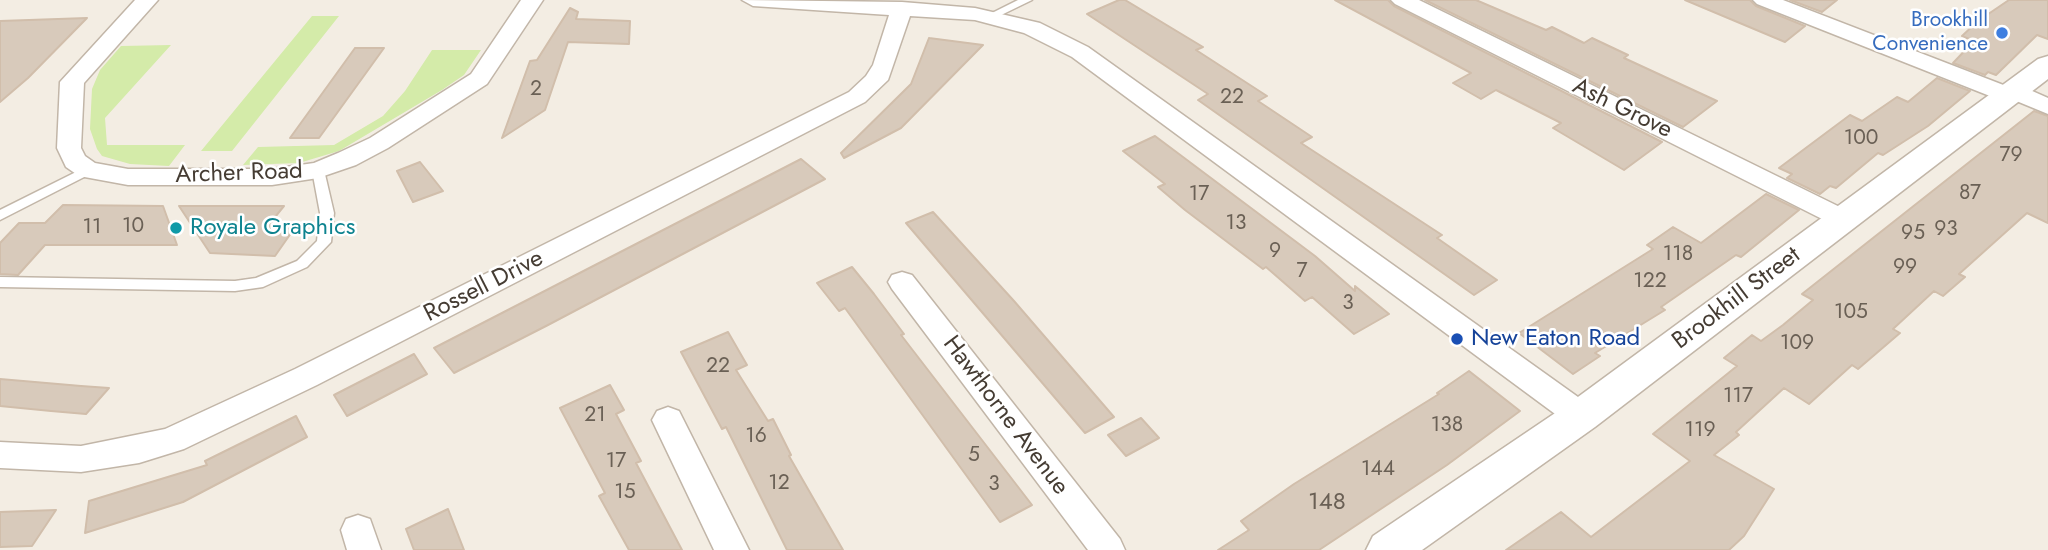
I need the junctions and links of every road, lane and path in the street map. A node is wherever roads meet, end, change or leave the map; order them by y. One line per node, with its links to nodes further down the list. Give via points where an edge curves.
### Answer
1 (147, 0): 12 (street, via 72,82 69,148 75,161)
2 (532, 0): 13 (street, Archer Road, via 479,79 379,144)
3 (753, 0): 7 (street)
4 (1027, 0): 8 (lane)
5 (1402, 0): 15 (street, Ash Grove)
6 (1764, 0): 10 (street)
7 (902, 8): 8 (street); 20 (street, Rossell Drive, via 884,65 876,80 857,97 318,370 173,440 139,450 81,459)
8 (989, 18): 18 (street, via 1032,28 1080,52)
9 (2048, 65): 10 (street, Brookhill Street)
10 (2010, 93): 11 (street); 15 (street, Brookhill Street)
11 (2048, 107)
12 (88, 170): 13 (street, Archer Road, via 128,177 272,177); 14 (lane)
13 (318, 170): 16 (lane, via 327,213 324,242 302,264 258,283)
14 (0, 216)
15 (1843, 219): 18 (street, Brookhill Street)
16 (0, 282)
17 (902, 282): 22 (street, Hawthorne Avenue)
18 (1581, 416): 23 (street, Brookhill Street)
19 (668, 420): 21 (street)
20 (0, 455)
21 (732, 550)
22 (1108, 550)
23 (1388, 550)

